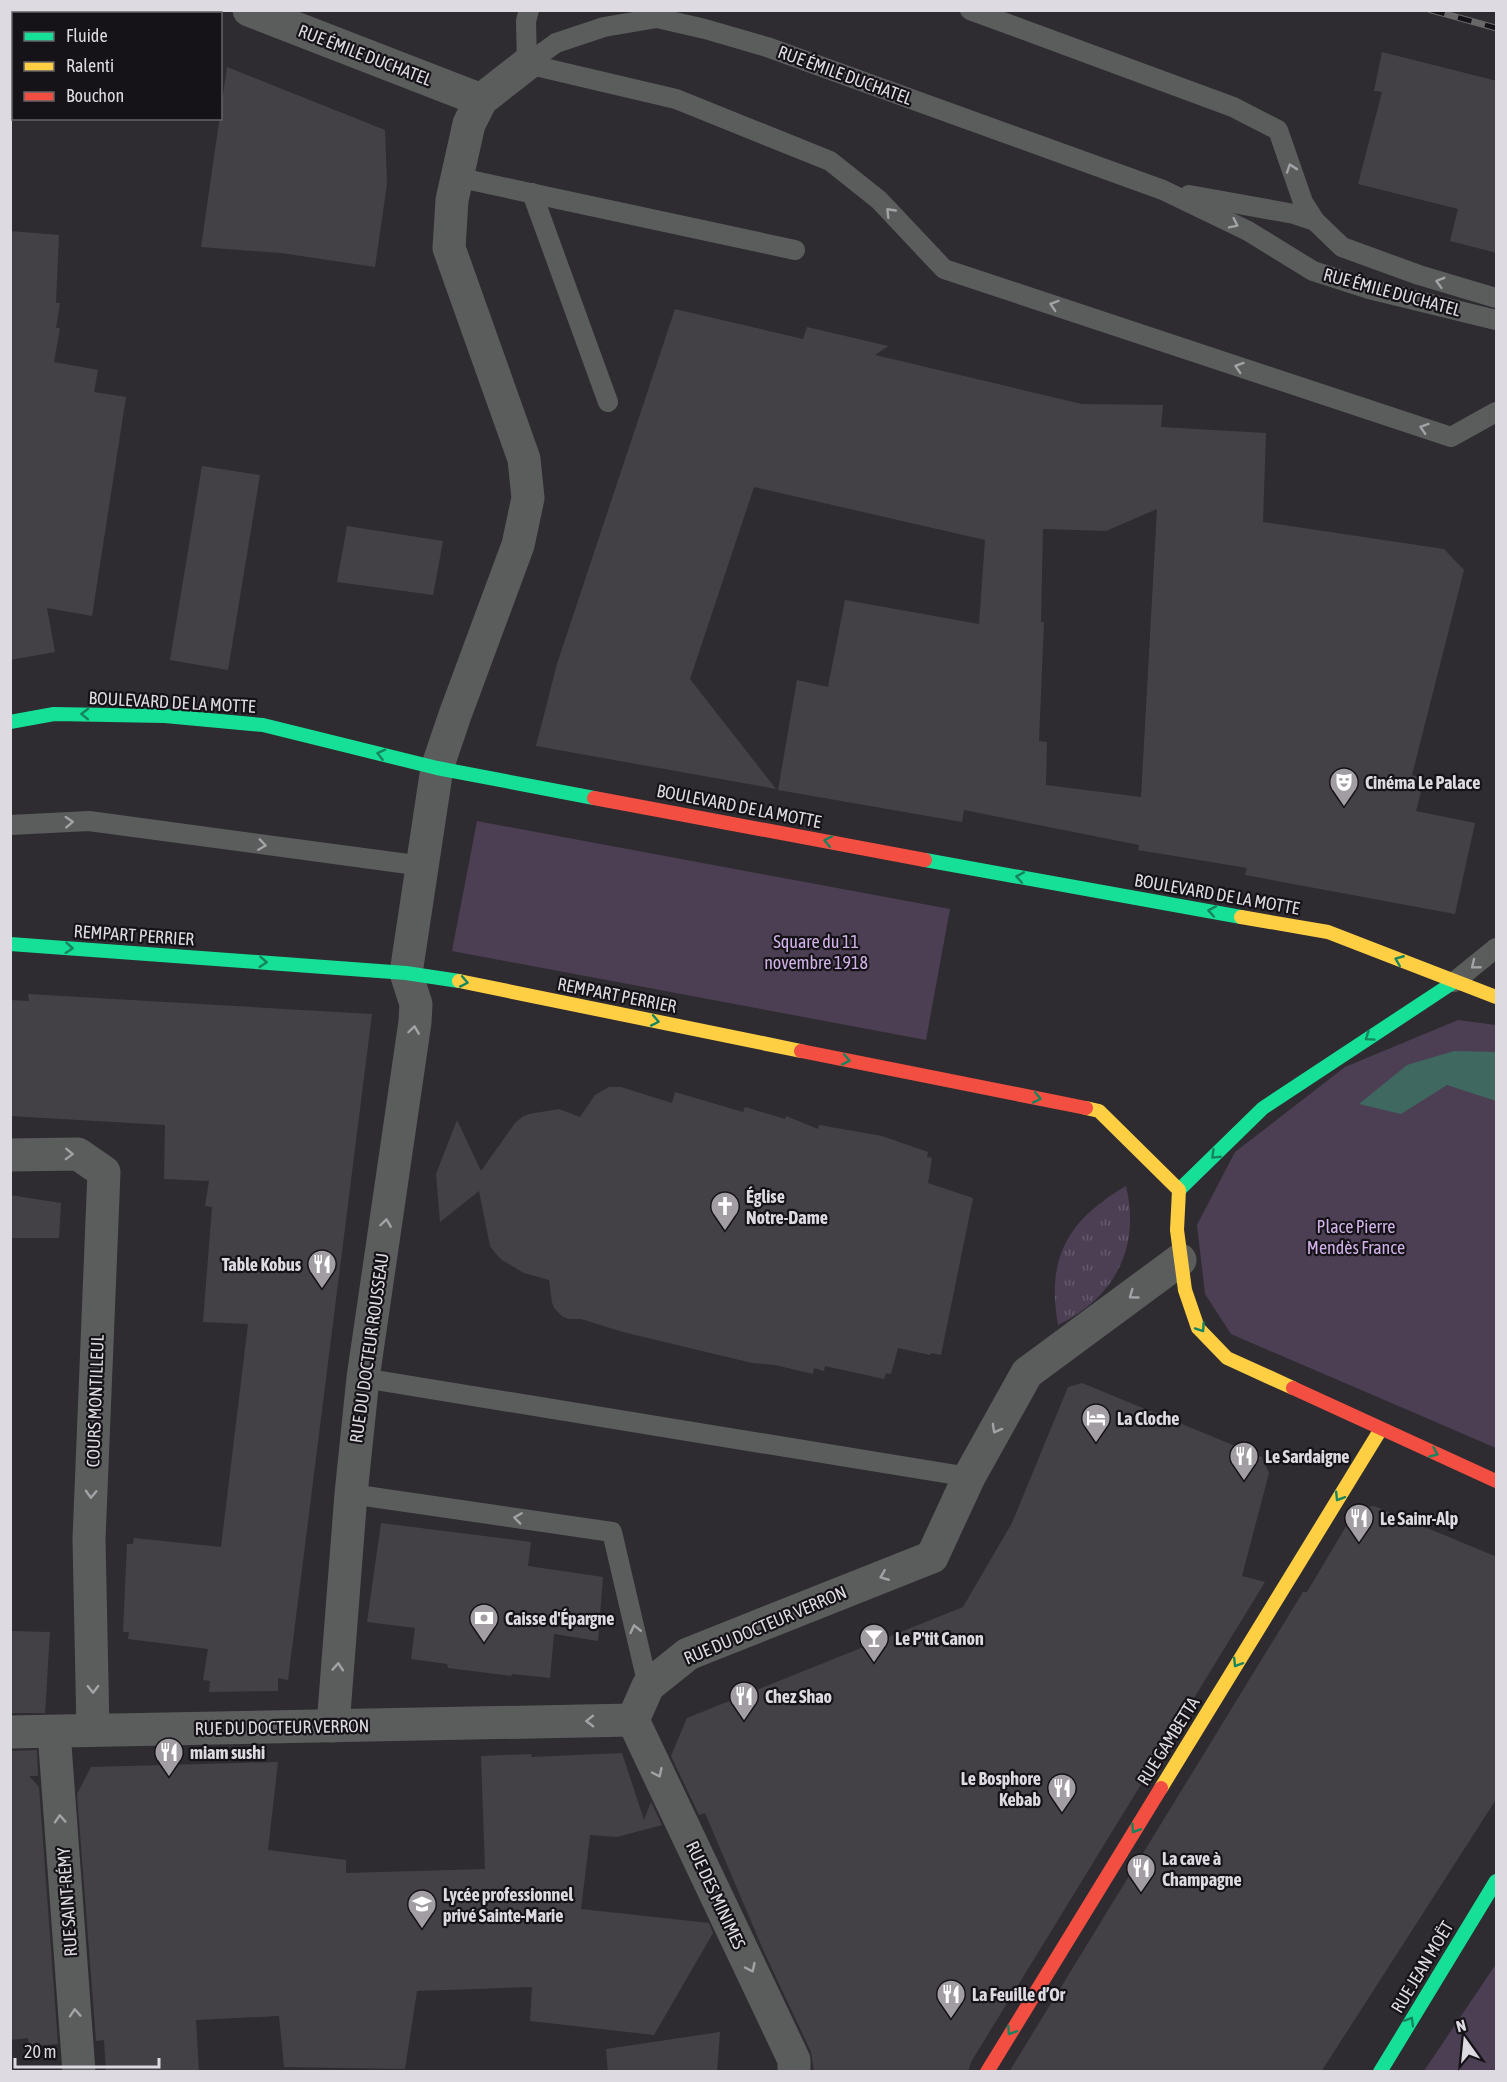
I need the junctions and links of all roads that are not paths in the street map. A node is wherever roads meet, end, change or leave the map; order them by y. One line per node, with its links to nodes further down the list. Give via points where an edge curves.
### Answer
1 (249, 10): 5 (street, RUE ÉMILE DUCHATEL)
2 (529, 10): 4 (lane)
3 (970, 10): 9 (lane, RUE ÉMILE DUCHATEL, one-way to 3, via 1303,202 1278,130 1233,107)
4 (527, 64): 5 (street); 7 (lane, RUE ÉMILE DUCHATEL, via 556,43 604,27 657,18 767,47); 14 (lane, one-way to 4, via 1450,436 944,269 879,200 830,161 676,99)
5 (481, 100): 6 (street, via 469,124)
6 (456, 177): 8 (lane); 16 (street, via 449,248 524,459 528,498 518,545)
7 (1162, 190): 9 (lane, RUE ÉMILE DUCHATEL); 12 (lane, RUE ÉMILE DUCHATEL, one-way to 12, via 1248,231 1312,271)
8 (532, 193): 10 (lane); 13 (lane)
9 (1315, 221): 11 (lane, RUE ÉMILE DUCHATEL, one-way to 9, via 1342,247)
10 (795, 250)
11 (1497, 298)
12 (1497, 320)
13 (608, 402)
14 (1497, 412)
15 (10, 722): 16 (main road, BOULEVARD DE LA MOTTE, one-way to 15, via 262,725 165,716 54,714)
16 (437, 768): 18 (street); 22 (main road, BOULEVARD DE LA MOTTE, one-way to 16, via 1328,932)
17 (10, 825): 18 (lane, one-way to 18, via 89,821)
18 (423, 866): 21 (street)
19 (10, 944): 21 (main road, REMPART PERRIER, one-way to 21)
20 (1497, 948): 22 (lane, one-way to 22)
21 (406, 973): 25 (main road, REMPART PERRIER, one-way to 25, via 1099,1111); 27 (street, RUE DU DOCTEUR ROUSSEAU, one-way to 21, via 415,1022 416,1004)
22 (1454, 982): 23 (main road); 25 (main road, one-way to 25, via 1263,1108)
23 (1497, 998)
24 (10, 1155): 35 (street, COURS MONTILLEUL, one-way to 35, via 78,1154 104,1172 89,1539)
25 (1179, 1190): 26 (main road)
26 (1180, 1260): 28 (main road, one-way to 28, via 1198,1328 1227,1358); 29 (street, RUE DU DOCTEUR VERRON, one-way to 29, via 1027,1373)
27 (363, 1378): 29 (lane); 31 (street, RUE DU DOCTEUR ROUSSEAU)
28 (1381, 1429): 30 (main road, one-way to 30); 41 (main road, RUE GAMBETTA, one-way to 41)
29 (969, 1478): 32 (street, RUE DU DOCTEUR VERRON, one-way to 32, via 932,1557 688,1654)
30 (1497, 1481)
31 (351, 1494): 32 (lane, one-way to 31, via 612,1532); 34 (street, RUE DU DOCTEUR ROUSSEAU, one-way to 31)
32 (648, 1686): 33 (street, RUE DU DOCTEUR VERRON)
33 (633, 1720): 34 (street, RUE DU DOCTEUR VERRON, one-way to 34); 40 (street, RUE DES MINIMES, one-way to 40, via 794,2060)
34 (333, 1726): 35 (street, RUE DU DOCTEUR VERRON)
35 (93, 1730): 37 (street, RUE DU DOCTEUR VERRON)
36 (10, 1732): 37 (street, RUE DU DOCTEUR VERRON)
37 (54, 1732): 39 (street, RUE SAINT-RÉMY, one-way to 37)
38 (1497, 1881): 42 (main road, RUE JEAN MOËT, one-way to 38)
39 (79, 2072)
40 (794, 2072)
41 (987, 2072)
42 (1380, 2072)

